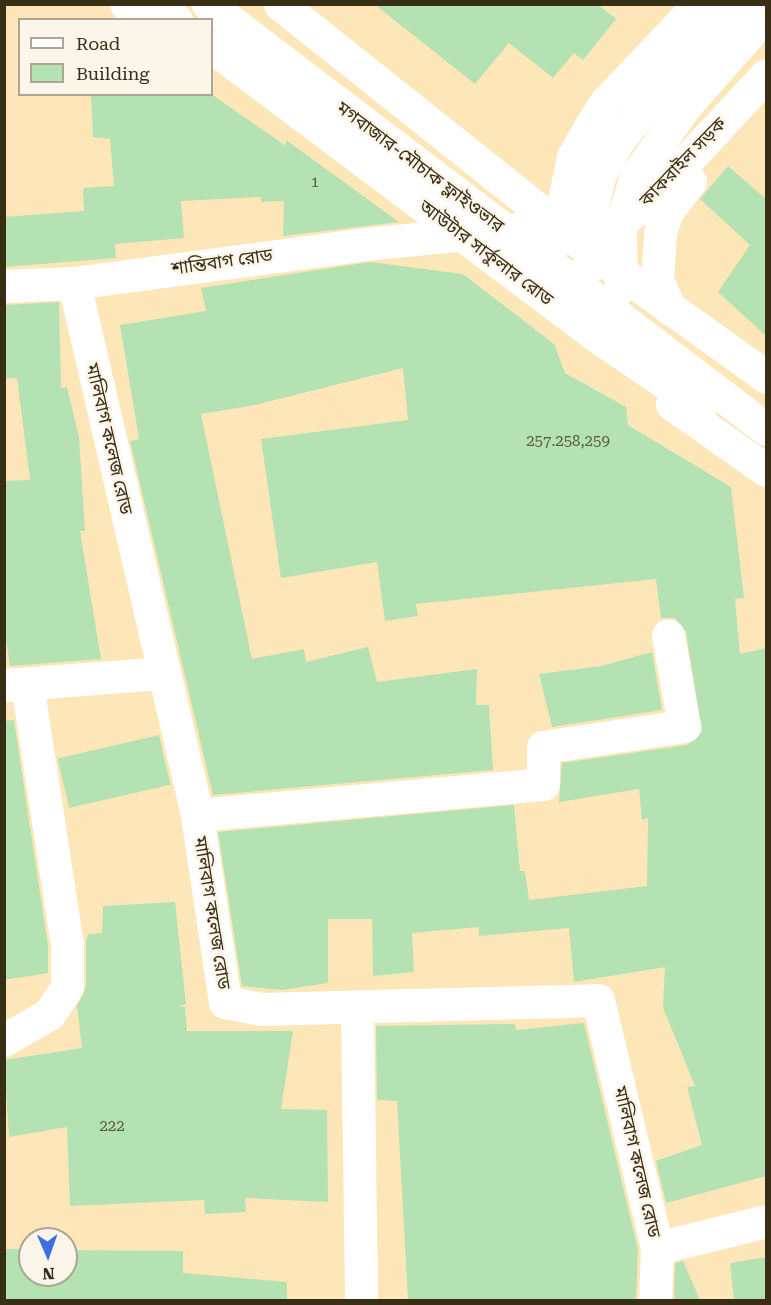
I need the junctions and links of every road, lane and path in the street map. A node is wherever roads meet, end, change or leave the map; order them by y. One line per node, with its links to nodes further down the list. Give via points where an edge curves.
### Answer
1 (126, 4): 9 (main road)
2 (156, 4): 10 (main road)
3 (208, 4): 23 (main road, মগবাজার-মৌচাক ফ্লাইওভার)
4 (245, 4): 19 (main road, মগবাজার-মৌচাক ফ্লাইওভার)
5 (280, 4): 16 (main road, আউটার সার্কুলার রোড)
6 (699, 4): 16 (main road, via 606,102 589,128 573,157)
7 (740, 4): 19 (main road, via 655,94 608,159 589,224)
8 (766, 14): 23 (main road, via 685,106 628,192 618,264)
9 (144, 18)
10 (174, 18)
11 (766, 38): 23 (main road, via 700,110 641,191 632,224)
12 (213, 47): 23 (main road, আউটার সার্কুলার রোড)
13 (213, 69): 17 (main road, আউটার সার্কুলার রোড)
14 (766, 75): 19 (main road, কাকরাইল সড়ক, via 653,197)
15 (766, 102): 23 (main road, via 709,159 666,213 656,257 657,280)
16 (558, 225): 17 (main road, শান্তিবাগ রোড); 18 (main road); 19 (main road, আউটার সার্কুলার রোড)
17 (440, 238): 20 (main road, আউটার সার্কুলার রোড); 21 (main road, শান্তিবাগ রোড, via 303,251)
18 (554, 260): 19 (main road, কাকরাইল সড়ক); 20 (main road, কাকরাইল সড়ক); 24 (main road)
19 (587, 261): 23 (main road, আউটার সার্কুলার রোড); 23 (main road)
20 (491, 276): 24 (main road, আউটার সার্কুলার রোড)
21 (74, 283): 22 (main road, শান্তিবাগ রোড); 31 (main road, মালিবাগ কলেজ রোড)
22 (4, 286)
23 (639, 325): 25 (main road, আউটার সার্কুলার রোড); 26 (main road, মগবাজার-মৌচাক ফ্লাইওভার); 27 (main road, মগবাজার-মৌচাক ফ্লাইওভার); 28 (main road, আউটার সার্কুলার রোড)
24 (562, 328): 29 (main road, আউটার সার্কুলার রোড)
25 (766, 377)
26 (766, 403)
27 (766, 429)
28 (766, 451)
29 (766, 470)
30 (668, 634): 33 (main road, via 684,726 543,747 543,784)
31 (161, 673): 32 (main road); 33 (main road, মালিবাগ কলেজ রোড)
32 (16, 684): 35 (main road, via 67,945 67,987 49,1014)
33 (197, 815): 34 (main road, মালিবাগ কলেজ রোড, via 225,1002 260,1009)
34 (357, 1008): 37 (main road, মালিবাগ কলেজ রোড, via 598,1000); 38 (main road)
35 (4, 1040)
36 (766, 1221): 37 (main road)
37 (657, 1248): 39 (main road)
38 (361, 1300)
39 (655, 1300)

